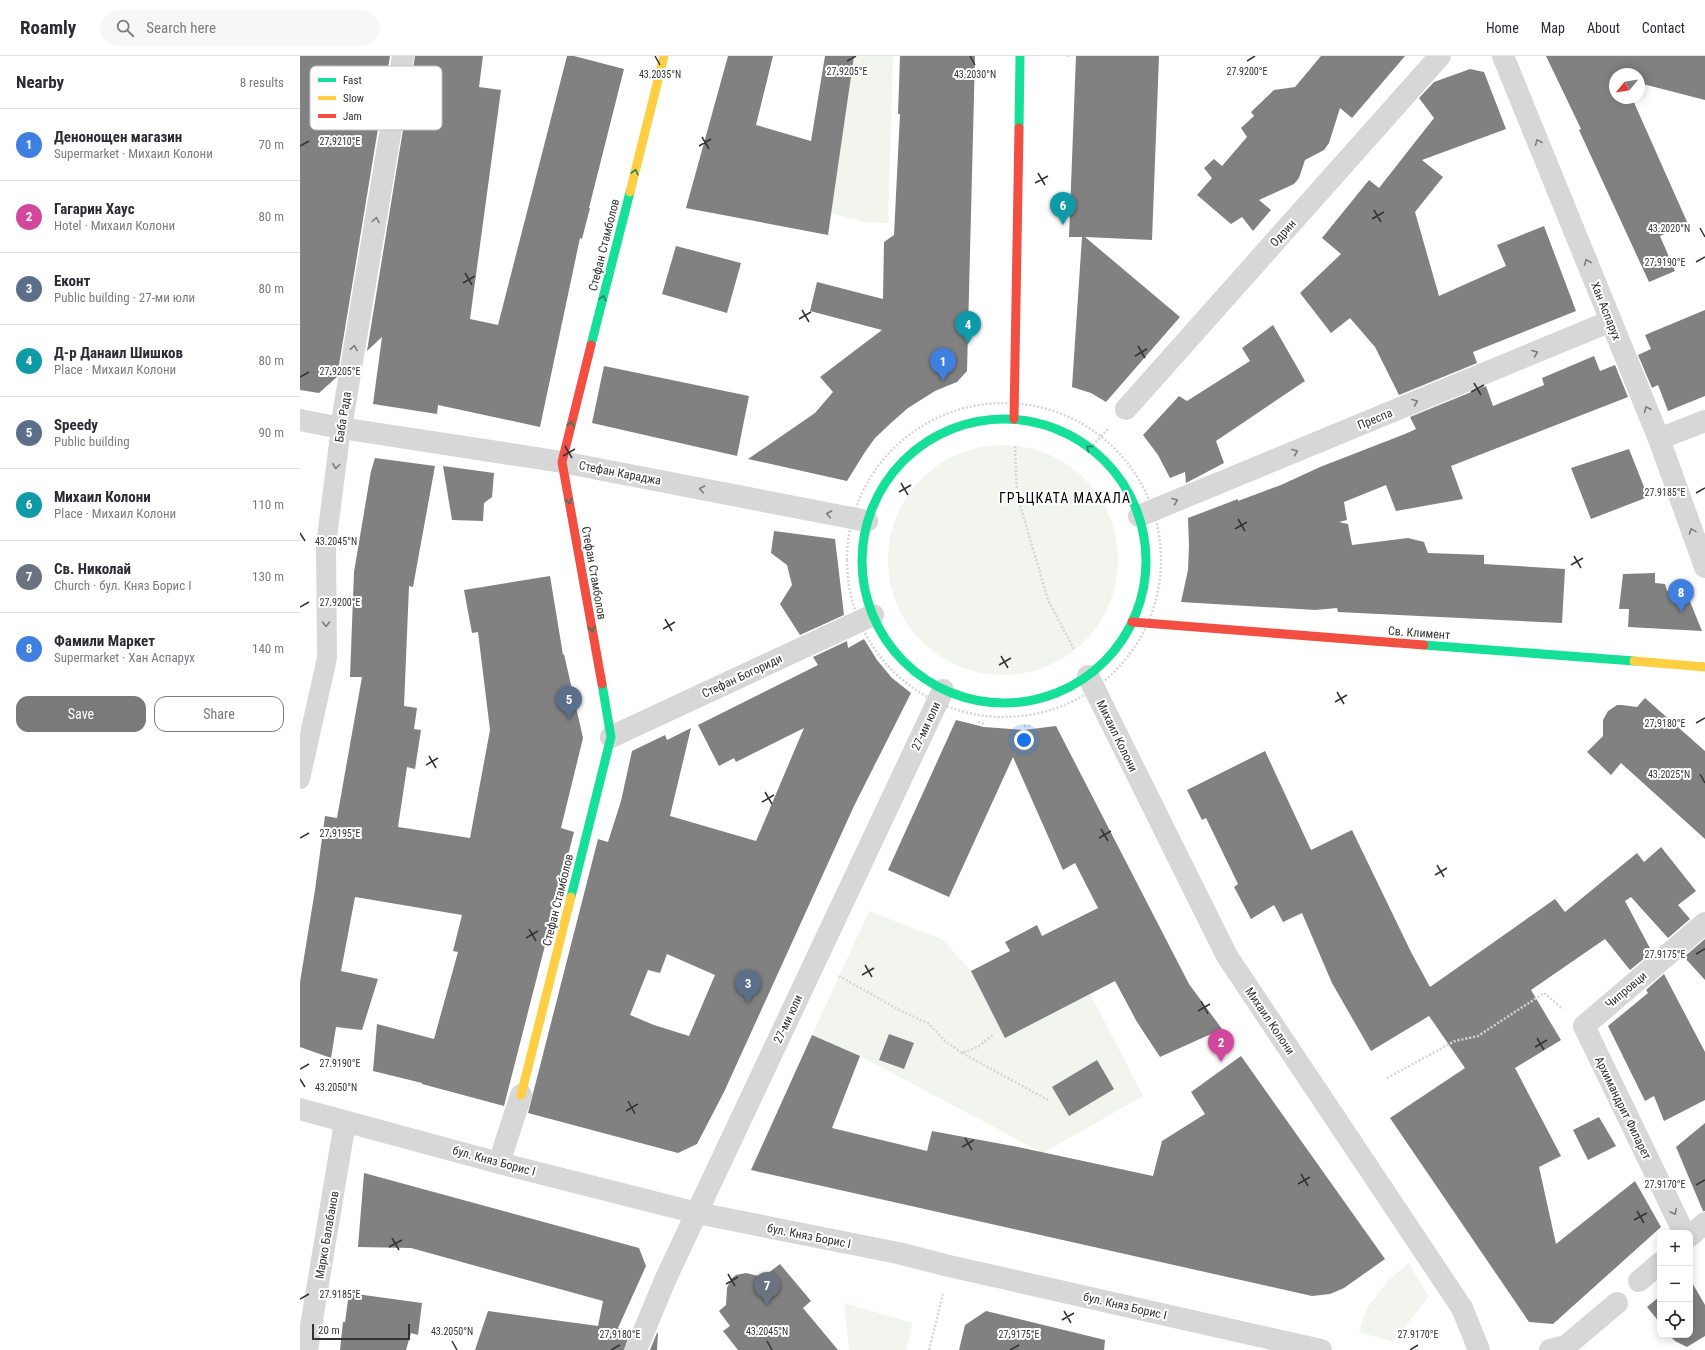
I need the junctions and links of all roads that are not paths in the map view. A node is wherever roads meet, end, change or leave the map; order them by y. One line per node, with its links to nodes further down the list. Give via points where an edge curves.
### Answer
1 (403, 56): 6 (street, Баба Рада, one-way to 1)
2 (664, 56): 15 (street, Стефан Стамболов, one-way to 2)
3 (1020, 56): 10 (street)
4 (1440, 56): 9 (street, Одрин)
5 (1503, 56): 8 (street, Хан Аспарух, one-way to 5)
6 (401, 66)
7 (391, 130): 13 (street, Баба Рада, one-way to 7)
8 (1611, 322): 14 (street, Хан Аспарух, one-way to 8); 16 (street, Преспа, one-way to 8)
9 (1126, 409)
10 (1014, 419): 16 (street, one-way to 10, via 1120,479 1090,448 1067,434 1041,424); 17 (street, via 986,420 959,426 934,437 912,452 893,472)
11 (300, 420): 13 (street, Стефан Караджа)
12 (1705, 421): 14 (street)
13 (341, 428): 15 (street, Стефан Караджа); 25 (lane, Баба Рада, one-way to 25, via 326,545 327,658)
14 (1659, 438): 18 (street, Хан Аспарух, one-way to 14)
15 (562, 462): 17 (street, Стефан Караджа, one-way to 15); 24 (street, Стефан Стамболов, one-way to 24)
16 (1146, 513): 20 (street, via 1144,588)
17 (859, 519): 19 (street)
18 (1705, 567)
19 (867, 618): 23 (street, via 894,651); 24 (street, Стефан Богориди)
20 (1132, 622): 21 (street, Св. Климент); 22 (street)
21 (1705, 667)
22 (1091, 682): 23 (street, via 1035,700 1004,703); 44 (street, Михаил Колони, via 1227,956 1462,1308)
23 (940, 696): 32 (street, 27-ми юли)
24 (612, 737): 28 (street, Стефан Стамболов)
25 (300, 779)
26 (1705, 923): 27 (street, Чипровци)
27 (1584, 1026): 34 (street, Архимандрит Филарет, one-way to 34)
28 (520, 1095): 31 (street)
29 (300, 1109): 30 (street, бул. Княз Борис I)
30 (345, 1122): 31 (street, бул. Княз Борис I); 41 (street, Марко Балабанов)
31 (499, 1163): 32 (street, бул. Княз Борис I)
32 (697, 1213): 42 (street, 27-ми юли); 43 (street, бул. Княз Борис I, via 898,1253)
33 (1705, 1223): 35 (street)
34 (1683, 1230)
35 (1693, 1233)
36 (1693, 1242): 37 (street)
37 (1705, 1248)
38 (1657, 1266): 39 (street)
39 (1639, 1281)
40 (1617, 1302): 45 (street, via 1566,1346)
41 (307, 1350)
42 (636, 1350)
43 (1321, 1350)
44 (1479, 1350)
45 (1550, 1350)

